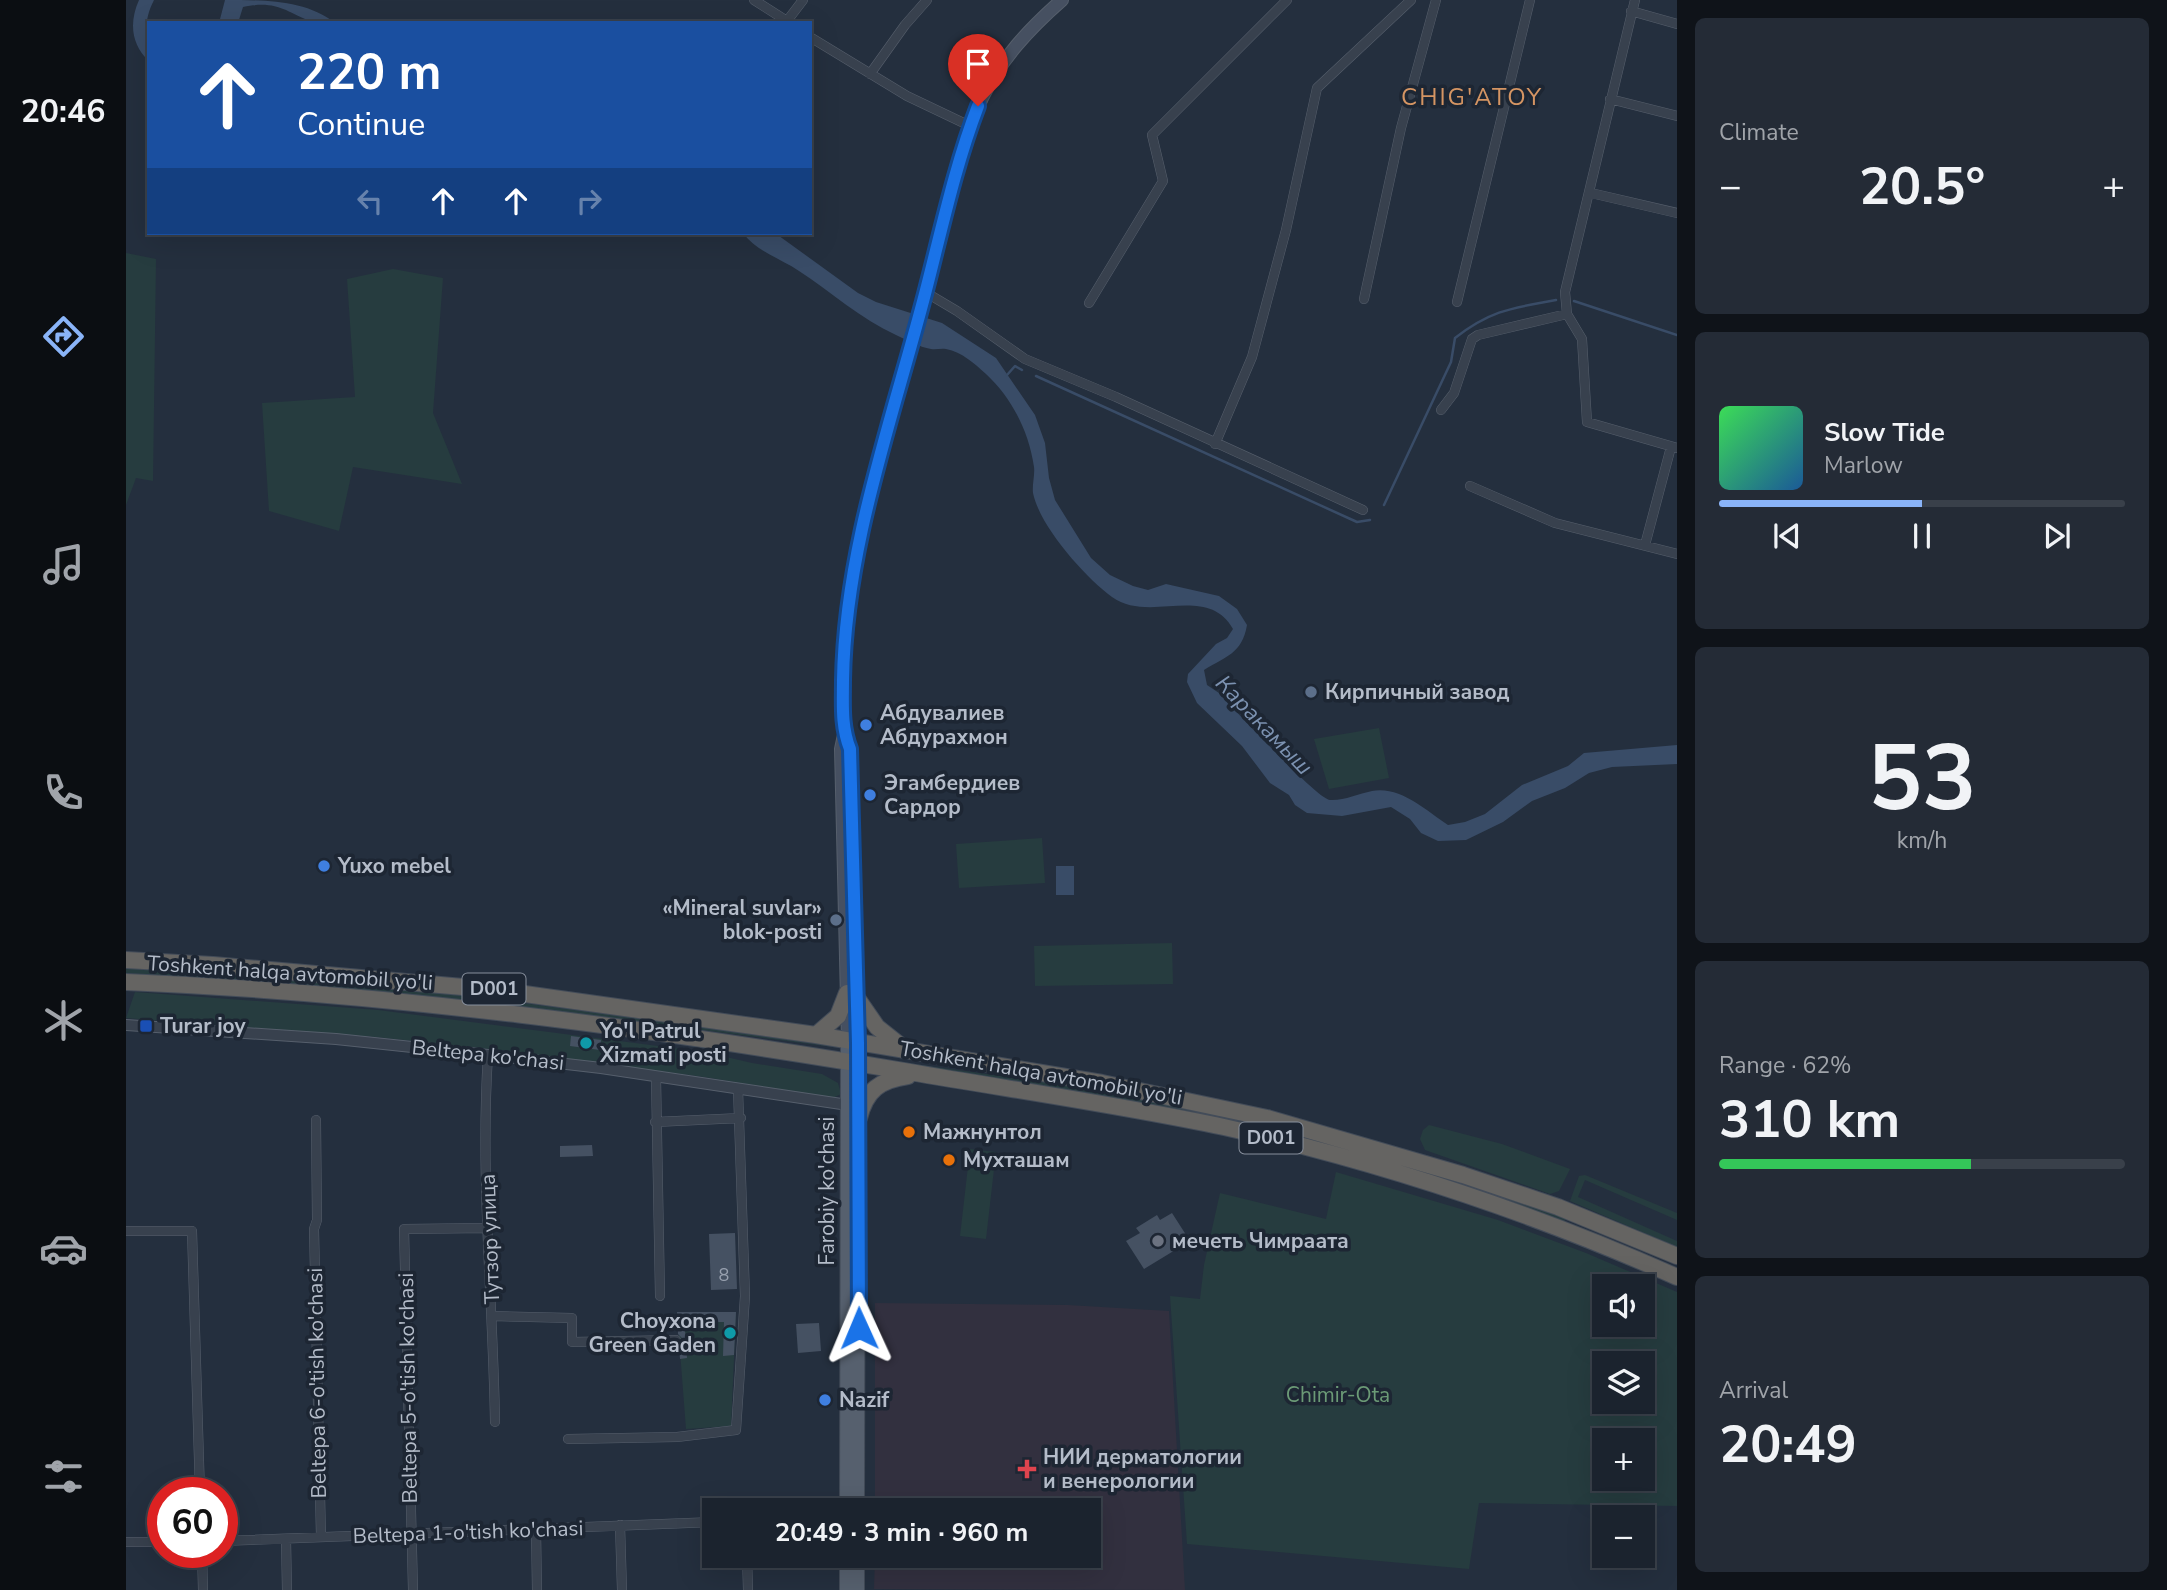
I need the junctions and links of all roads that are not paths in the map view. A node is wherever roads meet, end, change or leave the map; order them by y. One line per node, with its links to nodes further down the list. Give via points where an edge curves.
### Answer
1 (754, 0): 11 (street)
2 (803, 0): 12 (street)
3 (928, 0): 15 (street)
4 (1062, 0): 18 (main road, via 1010,53)
5 (1287, 0): 24 (street, via 1152,135 1163,181)
6 (1411, 0): 27 (street, via 1317,88 1252,357)
7 (1436, 0): 22 (street, via 1401,128)
8 (1530, 0): 23 (street)
9 (1635, 0): 10 (street)
10 (1632, 11): 13 (street); 16 (street)
11 (787, 21)
12 (790, 21)
13 (1677, 24)
14 (812, 38): 15 (street)
15 (870, 74): 18 (street)
16 (1610, 99): 17 (street); 19 (street)
17 (1677, 116)
18 (970, 126): 21 (main road)
19 (1591, 193): 20 (street); 25 (street, via 1564,292)
20 (1677, 213)
21 (925, 292): 27 (street, via 1025,359); 37 (main road, via 862,531 848,612 843,668 844,735 850,749)
22 (1364, 299)
23 (1457, 302)
24 (1089, 303)
25 (1567, 314): 26 (street, via 1472,339 1454,393); 28 (street, via 1581,339 1587,422)
26 (1441, 410)
27 (1215, 444): 30 (street)
28 (1674, 447): 31 (street)
29 (1470, 486): 31 (street, via 1555,523)
30 (1363, 510)
31 (1645, 545): 32 (street)
32 (1677, 554)
33 (126, 960): 34 (highway, Toshkent halqa avtomobil yo'li / D001)
34 (255, 968): 36 (highway, via 262,979); 39 (highway, Toshkent halqa avtomobil yo'li / D001, via 497,990)
35 (127, 984): 36 (highway, Toshkent halqa avtomobil yo'li / D001)
36 (254, 989): 43 (highway, Toshkent halqa avtomobil yo'li / D001, via 496,1012)
37 (852, 996): 39 (highway); 40 (main road); 41 (highway, via 877,1027)
38 (126, 1025): 42 (street, Beltepa ko'chasi)
39 (816, 1035): 40 (highway, Toshkent halqa avtomobil yo'li / D001)
40 (853, 1042): 41 (highway, Toshkent halqa avtomobil yo'li / D001); 43 (main road, Farobiy ko'chasi)
41 (908, 1051): 51 (highway, Toshkent halqa avtomobil yo'li / D001, via 1242,1112 1463,1175)
42 (488, 1055): 45 (street, Beltepa ko'chasi); 52 (street, Тутзор улица)
43 (853, 1063): 44 (highway, Toshkent halqa avtomobil yo'li / D001); 47 (main road, Farobiy ko'chasi)
44 (920, 1074): 47 (highway, via 876,1086); 54 (highway, Toshkent halqa avtomobil yo'li / D001, via 1140,1110 1259,1135 1455,1191)
45 (656, 1077): 46 (street, Beltepa ko'chasi); 50 (street)
46 (738, 1089): 47 (street, Beltepa ko'chasi); 48 (street)
47 (854, 1111): 63 (main road, Farobiy ko'chasi); 64 (main road, Farobiy ko'chasi)
48 (741, 1118): 50 (street); 61 (street, via 745,1296 736,1430 677,1437)
49 (316, 1120): 69 (street, Beltepa 6-o'tish ko'chasi)
50 (655, 1122): 57 (street)
51 (1582, 1216): 54 (highway); 55 (highway, Toshkent halqa avtomobil yo'li / D001)
52 (487, 1228): 58 (street, Тутзор улица); 68 (street, Beltepa 5-o'tish ko'chasi, via 404,1229)
53 (126, 1231): 62 (street, via 192,1231)
54 (1575, 1233): 56 (highway, Toshkent halqa avtomobil yo'li / D001)
55 (1677, 1256)
56 (1677, 1277)
57 (660, 1296)
58 (493, 1316): 59 (street, via 572,1318 572,1342); 60 (street, Тутзор улица)
59 (676, 1340)
60 (495, 1422)
61 (568, 1439)
62 (200, 1477)
63 (847, 1498)
64 (857, 1498)
65 (702, 1522): 66 (street, Beltepa 1-o'tish ko'chasi)
66 (620, 1525): 67 (street, Beltepa 1-o'tish ko'chasi); 82 (street)
67 (536, 1529): 68 (street, Beltepa 1-o'tish ko'chasi); 81 (street)
68 (412, 1535): 69 (street, Beltepa 1-o'tish ko'chasi); 80 (street, Beltepa 5-o'tish ko'chasi)
69 (320, 1538): 70 (street, Beltepa 1-o'tish ko'chasi)
70 (286, 1539): 71 (street, Beltepa 1-o'tish ko'chasi); 79 (street)
71 (238, 1540)
72 (126, 1542): 73 (street)
73 (147, 1542)
74 (202, 1568): 78 (street)
75 (747, 1568): 83 (street)
76 (847, 1568): 84 (main road)
77 (857, 1568): 85 (main road)
78 (203, 1590)
79 (287, 1590)
80 (413, 1590)
81 (537, 1590)
82 (622, 1590)
83 (748, 1590)
84 (846, 1590)
85 (857, 1590)

